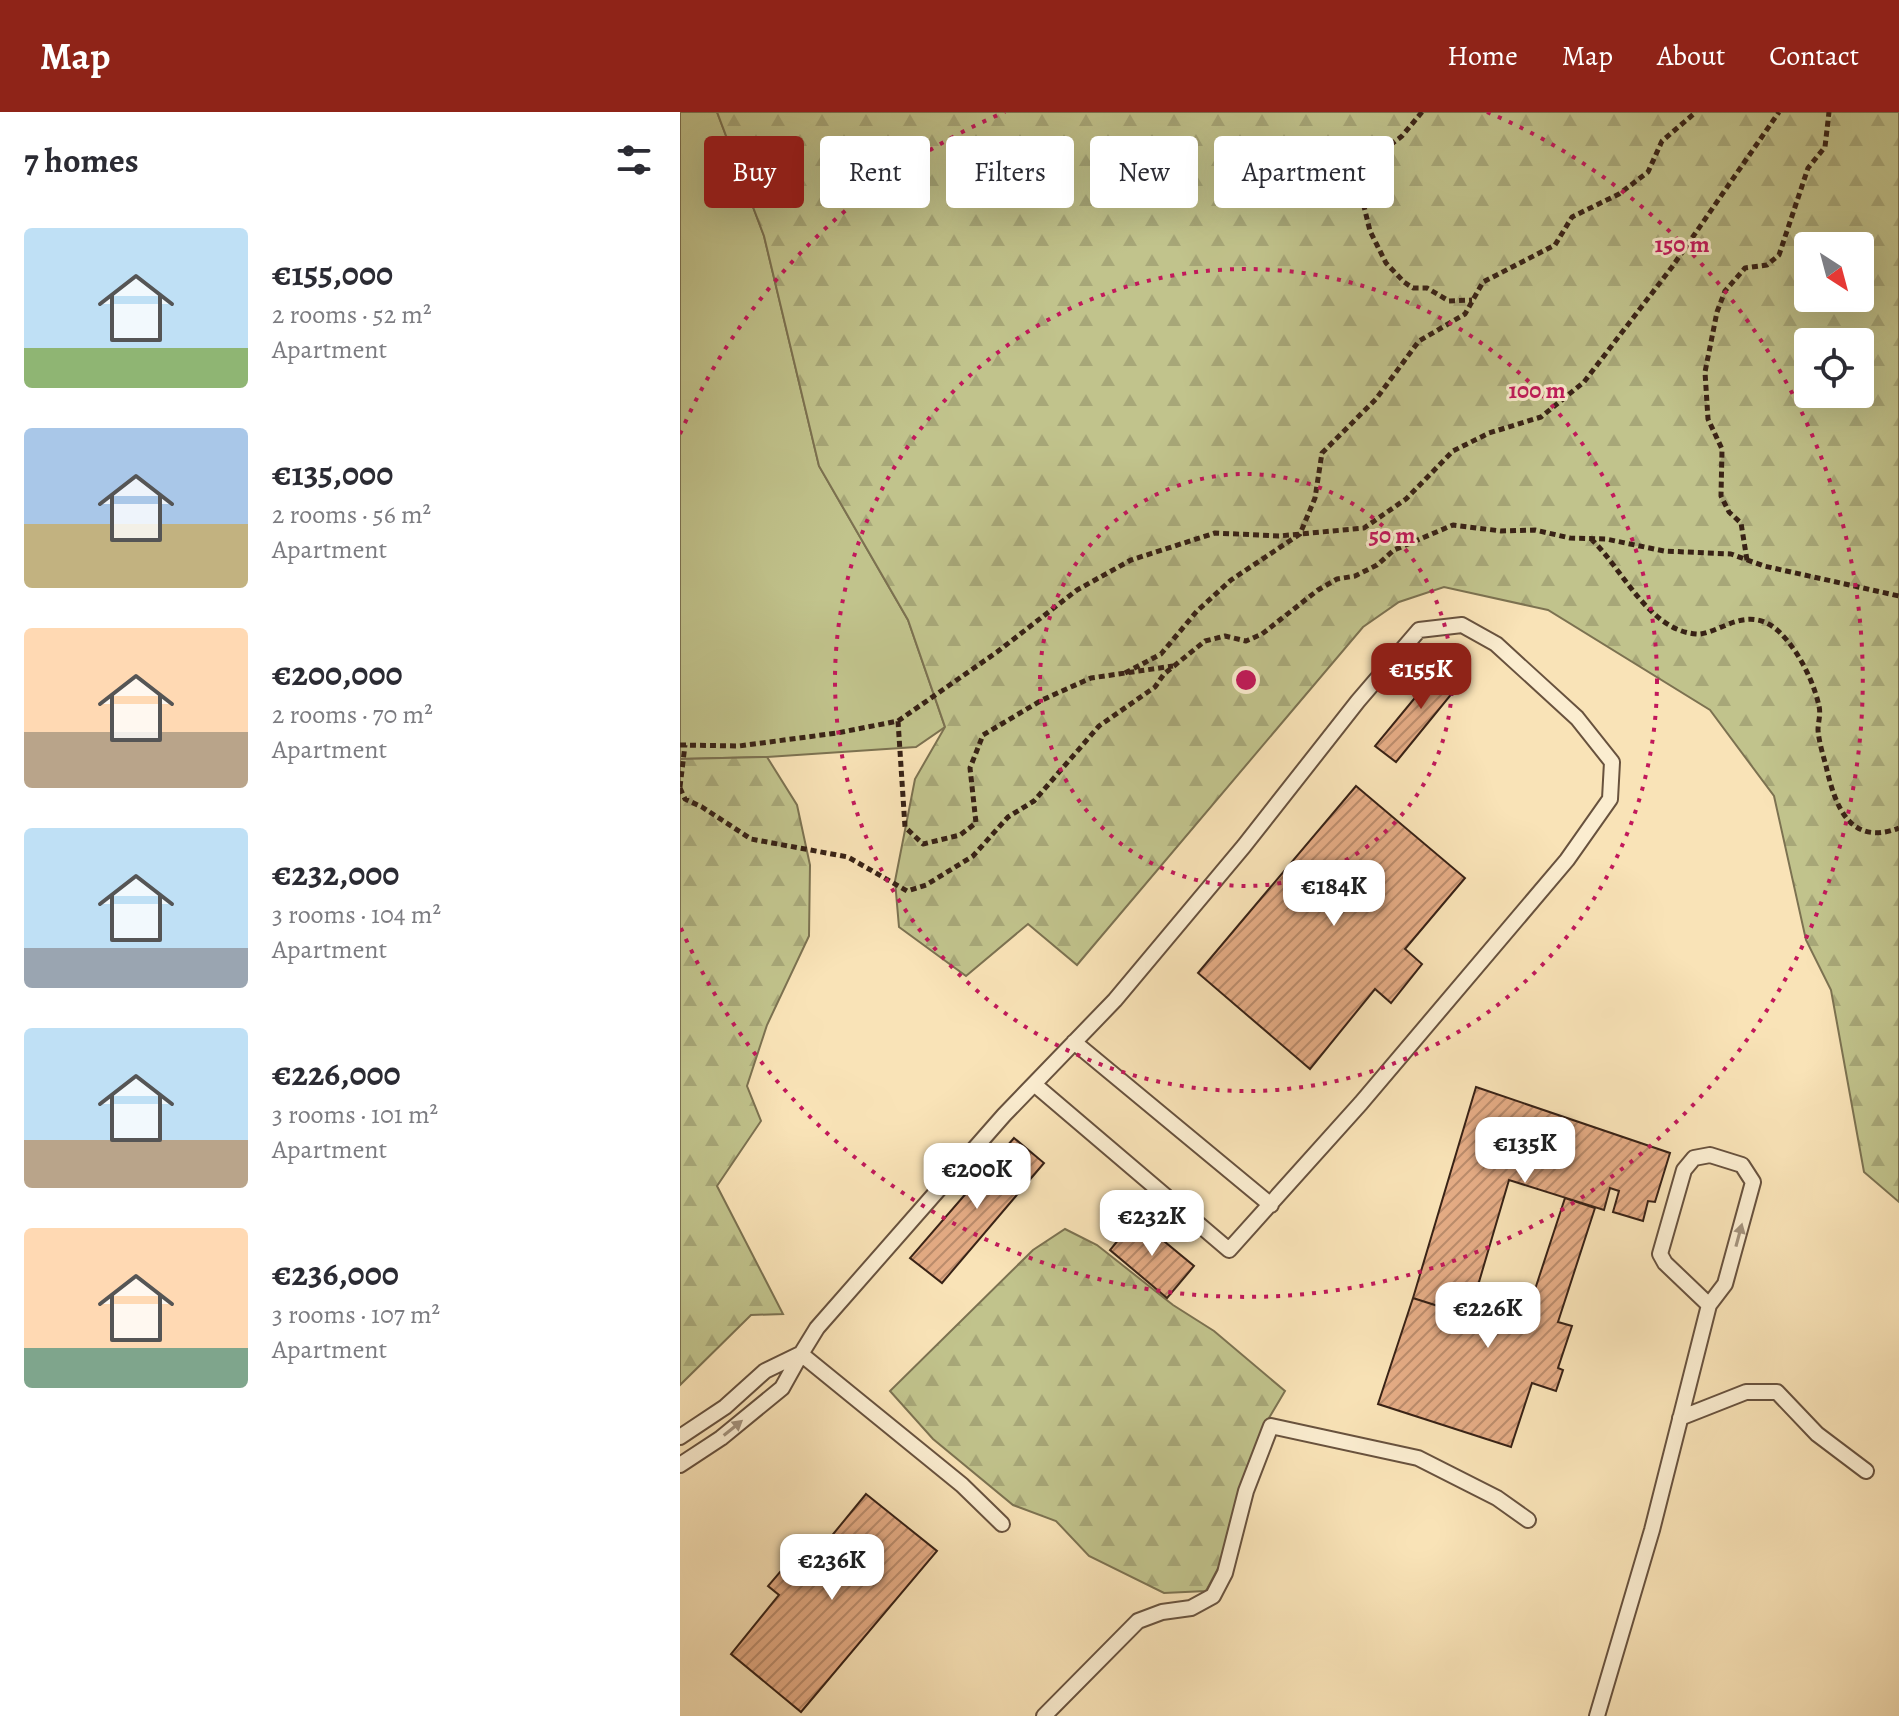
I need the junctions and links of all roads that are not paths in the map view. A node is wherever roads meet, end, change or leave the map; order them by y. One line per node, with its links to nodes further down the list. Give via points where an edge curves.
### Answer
1 (1074, 1042): 2 (lane); 3 (lane); 3 (lane, via 1234,858 1419,630 1462,625 1496,644 1577,718 1612,762 1610,799 1567,860)
2 (1034, 1084): 3 (lane, via 1229,1250); 5 (lane, via 817,1328)
3 (1271, 1205)
4 (1709, 1305): 4 (lane, one-way to 4, via 1725,1284 1753,1182 1742,1165 1710,1155 1694,1158 1684,1170 1660,1254); 6 (lane)
5 (801, 1354): 7 (lane, via 765,1371); 8 (lane, one-way to 5, via 782,1388); 11 (lane)
6 (1680, 1418): 9 (lane, via 1746,1392 1777,1392 1817,1434); 13 (lane)
7 (680, 1437)
8 (680, 1465)
9 (1866, 1471)
10 (1528, 1520): 12 (lane, via 1418,1458 1271,1426 1213,1596 1191,1608 1138,1621)
11 (1002, 1524)
12 (1044, 1716)
13 (1597, 1716)

